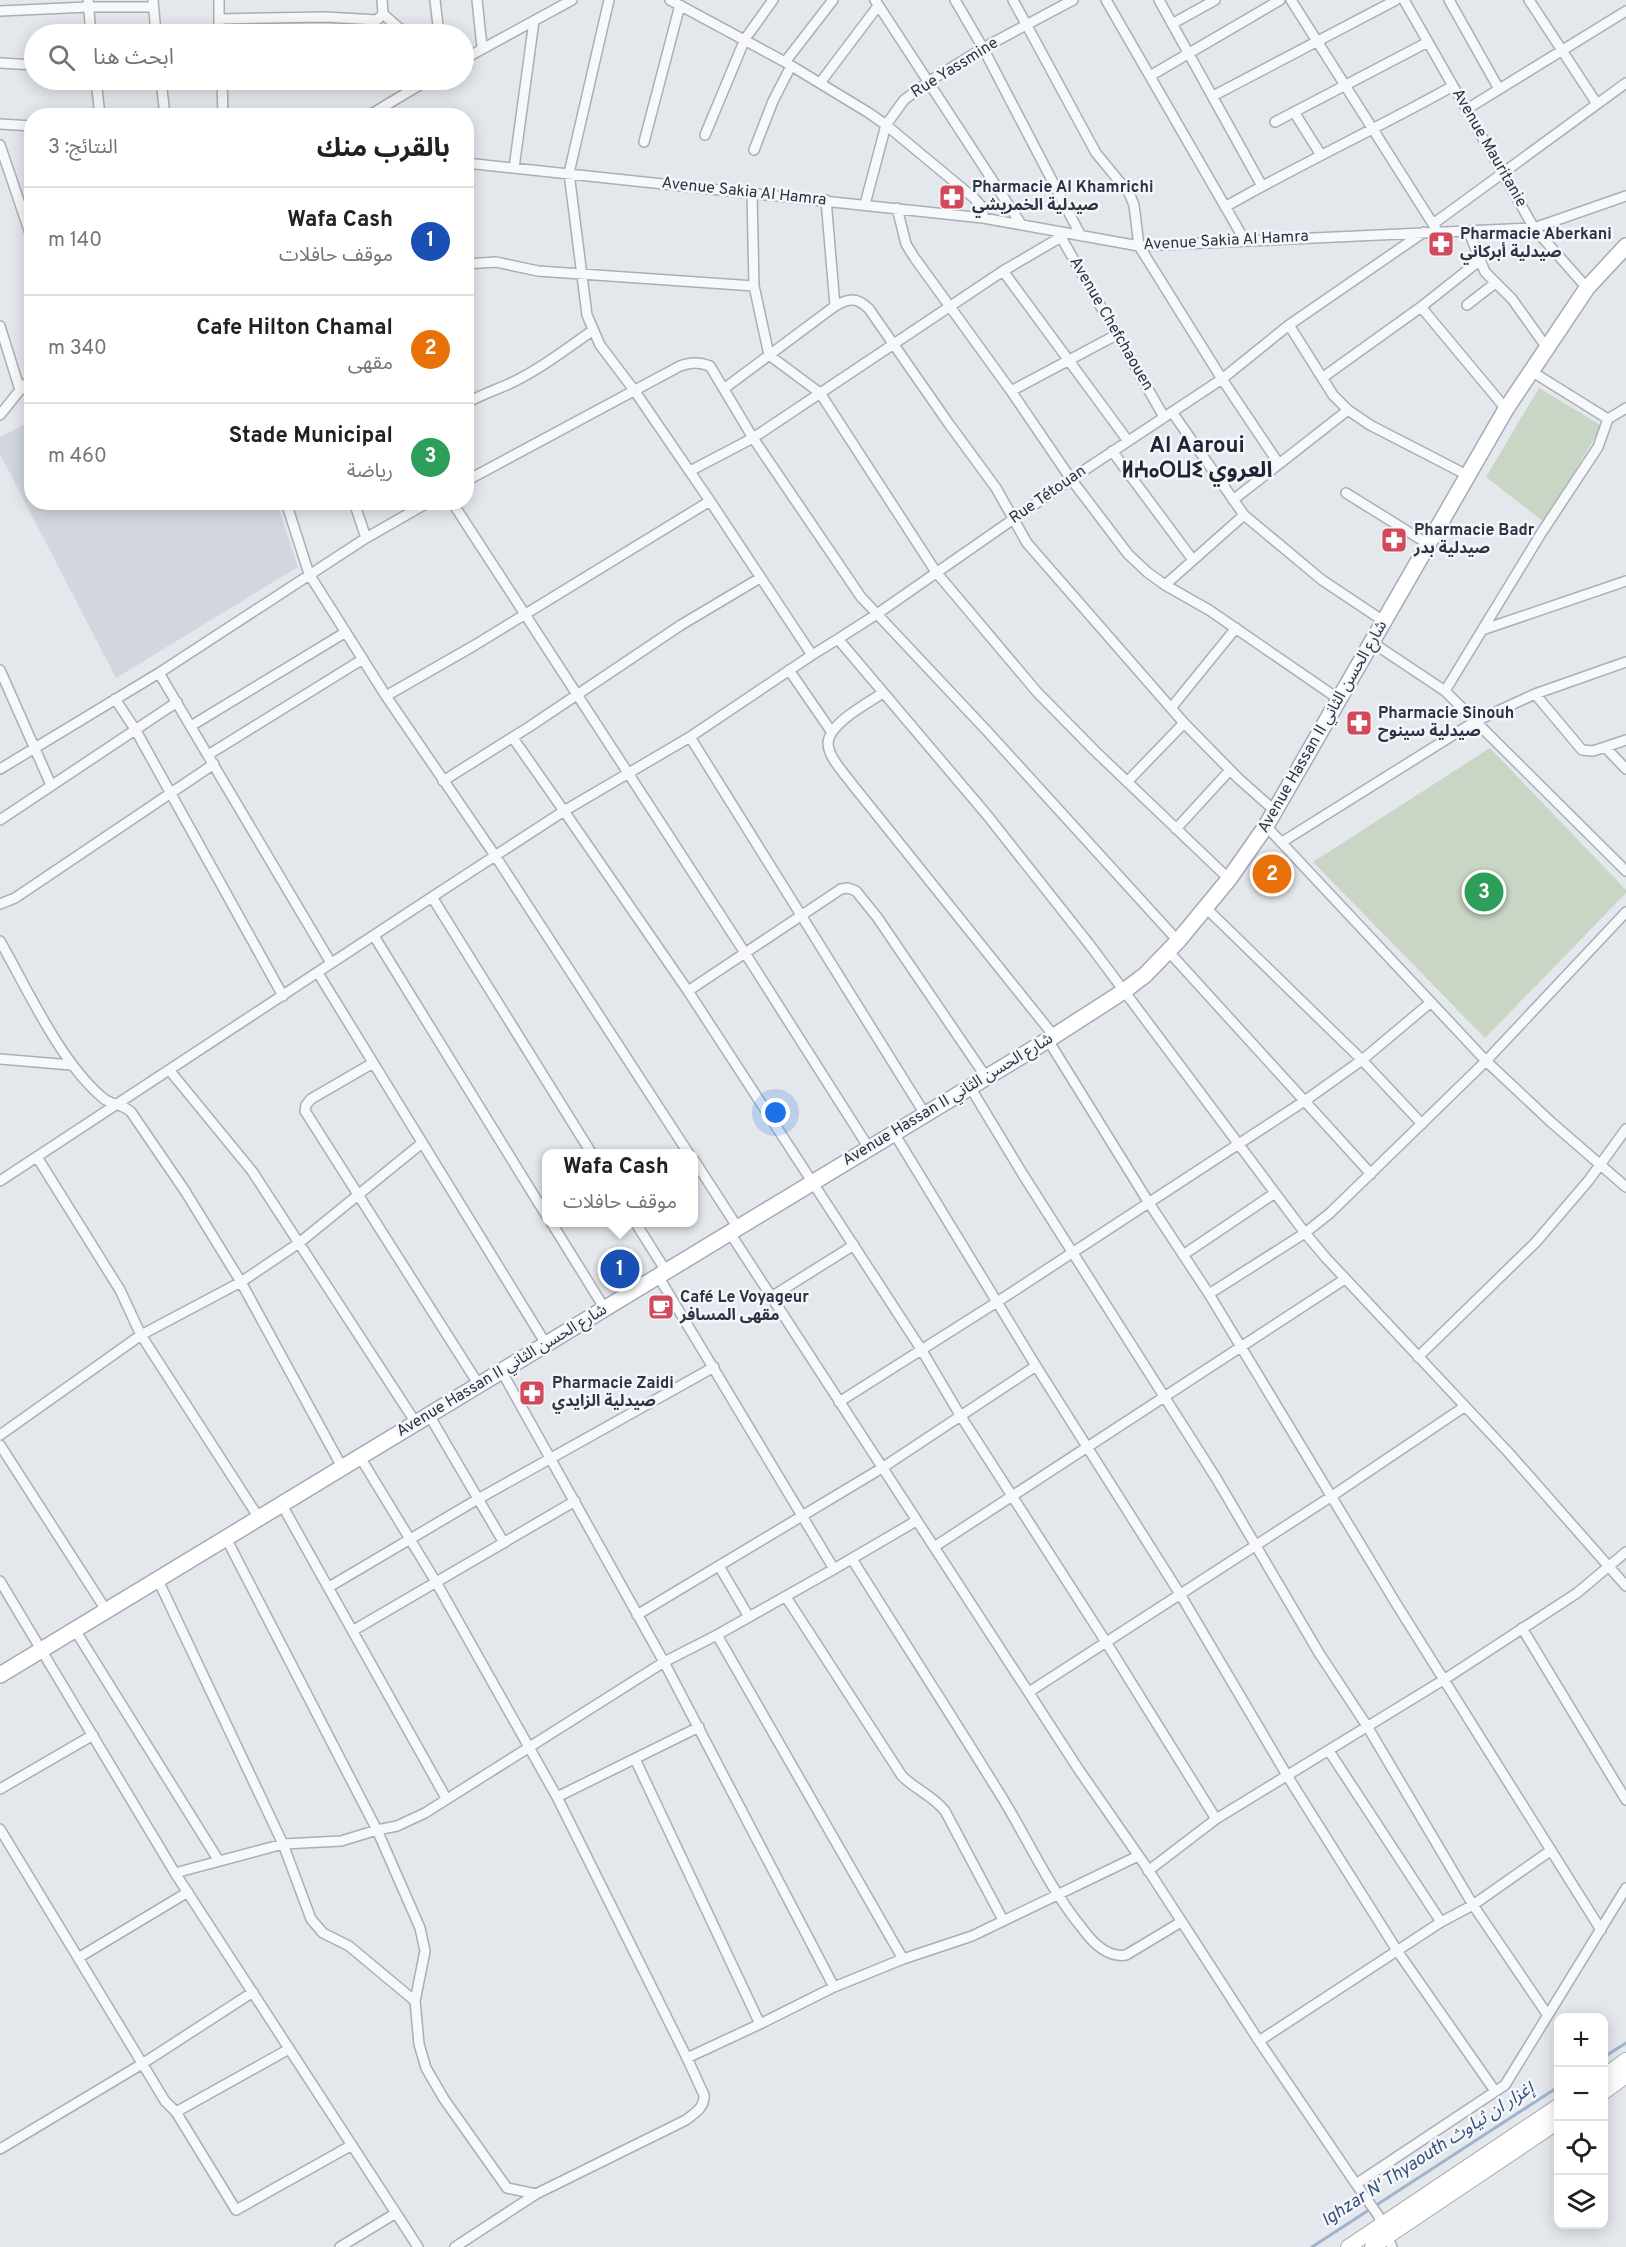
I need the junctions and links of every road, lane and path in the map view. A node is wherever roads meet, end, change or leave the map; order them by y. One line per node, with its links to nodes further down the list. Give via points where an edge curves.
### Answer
1 (219, 0): 29 (street)
2 (382, 0): 28 (street)
3 (435, 0): 35 (street)
4 (477, 0): 41 (street)
5 (573, 0): 30 (street)
6 (609, 0): 80 (street)
7 (670, 0): 25 (street)
8 (773, 0): 38 (street)
9 (833, 0): 48 (street)
10 (955, 0): 42 (street)
11 (1013, 0): 37 (street)
12 (1073, 0): 37 (street, Rue Yassmine)
13 (1106, 0): 49 (street)
14 (1159, 0): 36 (street)
15 (1215, 0): 36 (street)
16 (1280, 0): 45 (street)
17 (1291, 0): 39 (street)
18 (1396, 0): 39 (street)
19 (1404, 0): 40 (street, Avenue Mauritanie)
20 (1449, 0): 55 (street)
21 (1529, 0): 43 (street)
22 (877, 3): 50 (street); 51 (street)
23 (88, 4): 24 (street); 26 (street); 31 (street)
24 (153, 4): 32 (street)
25 (680, 5): 38 (street); 74 (street)
26 (0, 11)
27 (1626, 11): 43 (street)
28 (383, 14): 29 (street, via 376,20); 34 (street)
29 (219, 19): 33 (street)
30 (534, 21): 41 (street); 79 (street)
31 (90, 24)
32 (155, 24)
33 (219, 24)
34 (394, 24)
35 (438, 24)
36 (1172, 24): 45 (street)
37 (1028, 25): 42 (street, Rue Yassmine); 99 (street, via 1096,153 1129,193)
38 (745, 39): 48 (street); 73 (street)
39 (1317, 41): 53 (street); 60 (street)
40 (1428, 42): 53 (street); 54 (street, Avenue Mauritanie)
41 (482, 48): 44 (street)
42 (982, 48): 50 (street, Rue Yassmine); 97 (street)
43 (1562, 50): 55 (street); 61 (street)
44 (474, 53)
45 (1189, 53): 49 (street); 60 (street)
46 (0, 63): 47 (street)
47 (24, 64)
48 (788, 64): 51 (street); 76 (street)
49 (1150, 76): 87 (street)
50 (927, 82): 70 (street, Rue Yassmine, via 904,100); 91 (street)
51 (820, 83): 70 (street)
52 (1626, 83): 61 (street)
53 (1345, 86): 67 (street); 72 (street)
54 (1454, 86): 66 (street, Avenue Mauritanie); 72 (street)
55 (1499, 89): 66 (street)
56 (97, 90): 62 (street)
57 (162, 90): 63 (street)
58 (222, 90): 64 (street)
59 (411, 90): 65 (street)
60 (1213, 96): 82 (street)
61 (1597, 104): 81 (street)
62 (99, 108)
63 (164, 108)
64 (223, 108)
65 (381, 108)
66 (1467, 109): 81 (street, Avenue Mauritanie)
67 (1294, 112): 68 (street); 77 (street)
68 (1275, 122)
69 (0, 124): 71 (street)
70 (886, 125): 86 (street, Rue Yassmine); 90 (street, via 974,198 983,208)
71 (24, 126)
72 (1375, 129): 77 (street); 92 (street)
73 (705, 135)
74 (644, 142)
75 (0, 146): 89 (street)
76 (754, 150)
77 (1321, 155): 82 (street)
78 (474, 164): 79 (street, Avenue Sakia Al Hamra)
79 (514, 168): 80 (street, Avenue Sakia Al Hamra)
80 (569, 173): 83 (street, Avenue Sakia Al Hamra); 104 (street)
81 (1504, 173): 92 (street); 93 (street, Avenue Mauritanie)
82 (1262, 186): 87 (street)
83 (752, 194): 85 (street, Avenue Sakia Al Hamra); 106 (street)
84 (1626, 196): 93 (street, Avenue Sakia Al Hamra)
85 (826, 201): 86 (street, Avenue Sakia Al Hamra); 109 (street)
86 (865, 204): 88 (street, Avenue Sakia Al Hamra)
87 (1225, 207): 98 (street)
88 (897, 208): 90 (street, Avenue Sakia Al Hamra); 110 (street, via 906,244)
89 (24, 216)
90 (983, 218): 91 (street, Avenue Sakia Al Hamra)
91 (1021, 224): 96 (street, Avenue Sakia Al Hamra)
92 (1436, 228): 94 (street, Avenue Sakia Al Hamra); 95 (street, Avenue Sakia Al Hamra)
93 (1534, 228): 95 (street, Avenue Sakia Al Hamra); 107 (street, Avenue Mauritanie)
94 (1424, 232): 98 (street, Avenue Sakia Al Hamra); 112 (street)
95 (1469, 232): 101 (street)
96 (1059, 234): 97 (street, Avenue Sakia Al Hamra); 103 (street); 115 (street, Avenue Chefchaouen)
97 (1081, 236): 99 (street, Avenue Sakia Al Hamra)
98 (1245, 241): 99 (street, Avenue Sakia Al Hamra)
99 (1139, 246): 122 (street)
100 (1626, 246): 107 (main road, Avenue Hassan II شارع الحسن الثاني)
101 (1479, 261): 105 (street); 111 (street)
102 (474, 263): 104 (street, via 496,262 538,271)
103 (1003, 271): 110 (street); 119 (street)
104 (581, 273): 106 (street); 114 (street)
105 (1494, 284): 108 (street); 117 (street, via 1512,299)
106 (754, 286): 118 (street)
107 (1587, 288): 117 (main road, Avenue Hassan II شارع الحسن الثاني)
108 (1467, 305)
109 (835, 306): 116 (street, via 846,300 861,301); 118 (street)
110 (950, 307): 116 (street); 128 (street)
111 (1421, 307): 121 (street); 132 (street)
112 (1289, 325): 121 (street); 122 (street, Rue Tétouan)
113 (0, 326): 126 (street)
114 (592, 331): 127 (street); 130 (street, via 543,366)
115 (1118, 334): 119 (street); 134 (street, Avenue Chefchaouen)
116 (893, 345): 129 (street); 153 (street)
117 (1547, 348): 120 (main road, Avenue Hassan II شارع الحسن الثاني)
118 (769, 355): 124 (street); 129 (street)
119 (1069, 361): 128 (street); 138 (street)
120 (1531, 371): 132 (main road, Avenue Hassan II شارع الحسن الثاني); 136 (street)
121 (1322, 378): 133 (street)
122 (1222, 379): 134 (street, Rue Tétouan); 140 (street)
123 (24, 386): 126 (street)
124 (725, 388): 127 (street, via 710,366 701,362 690,363); 137 (street)
125 (24, 389): 126 (street)
126 (20, 390): 135 (street)
127 (634, 390): 141 (street); 143 (street)
128 (1011, 391): 144 (street)
129 (820, 393): 137 (street); 157 (street)
130 (474, 399)
131 (1626, 408): 136 (street)
132 (1506, 409): 142 (main road, Avenue Hassan II شارع الحسن الثاني)
133 (1348, 410): 140 (street); 142 (street)
134 (1168, 414): 138 (street, Rue Tétouan); 146 (street, Avenue Chefchaouen)
135 (0, 415)
136 (1608, 419): 166 (street, via 1598,447)
137 (753, 438): 141 (street); 163 (street, via 844,574)
138 (1128, 441): 139 (street, Rue Tétouan)
139 (1112, 451): 144 (street, Rue Tétouan); 156 (street)
140 (1279, 464): 146 (street)
141 (690, 471): 147 (street)
142 (1467, 475): 155 (main road, Avenue Hassan II شارع الحسن الثاني)
143 (474, 478)
144 (1071, 479): 153 (street, Rue Tétouan); 161 (street, via 1128,554)
145 (1346, 493): 155 (street)
146 (1233, 500): 152 (street, Avenue Chefchaouen)
147 (710, 501): 159 (street); 162 (street)
148 (289, 510): 158 (street)
149 (357, 510): 154 (street)
150 (415, 510): 154 (street)
151 (457, 510): 162 (street)
152 (1244, 515): 156 (street); 164 (street, Avenue Chefchaouen, via 1322,580)
153 (1014, 519): 157 (street, Rue Tétouan); 184 (street, via 1034,552)
154 (366, 538): 158 (street)
155 (1428, 544): 164 (main road, Avenue Hassan II شارع الحسن الثاني)
156 (1193, 560): 161 (street)
157 (936, 572): 163 (street, Rue Tétouan); 202 (street, via 1037,692)
158 (309, 574): 167 (street); 175 (street)
159 (760, 578): 170 (street); 179 (street)
160 (1626, 581): 166 (street)
161 (1165, 585): 165 (street)
162 (525, 614): 179 (street); 180 (street)
163 (877, 614): 168 (street, Rue Tétouan); 221 (street, via 995,739)
164 (1385, 622): 169 (main road, Avenue Hassan II شارع الحسن الثاني)
165 (1236, 628): 182 (street); 184 (street)
166 (1485, 629): 176 (street)
167 (346, 632): 171 (street); 187 (street)
168 (838, 639): 170 (street, Rue Tétouan); 177 (street)
169 (1373, 643): 176 (street); 182 (main road, Avenue Hassan II شارع الحسن الثاني)
170 (812, 655): 174 (street, Rue Tétouan)
171 (363, 659): 180 (street); 195 (street)
172 (1626, 662): 178 (street)
173 (0, 670): 194 (street)
174 (789, 670): 189 (street); 190 (street, Rue Tétouan)
175 (159, 673): 181 (street); 183 (street)
176 (1445, 691): 185 (street)
177 (883, 693): 189 (street); 225 (street, via 987,815)
178 (1535, 694): 185 (street); 193 (street, via 1582,750)
179 (577, 695): 191 (street); 200 (street)
180 (386, 696): 201 (street)
181 (115, 699): 188 (street); 194 (street)
182 (1340, 700): 205 (main road, Avenue Hassan II شارع الحسن الثاني)
183 (177, 702): 187 (street); 188 (street)
184 (1171, 708): 186 (street)
185 (1474, 722): 210 (street); 212 (street)
186 (1184, 723): 199 (street); 202 (street)
187 (191, 726): 195 (street)
188 (135, 729): 203 (street); 204 (street)
189 (831, 732): 229 (street, via 828,744 832,755 852,784)
190 (690, 737): 200 (street, Rue Tétouan); 218 (street)
191 (513, 738): 201 (street); 206 (street)
192 (1626, 740): 193 (street)
193 (1605, 747): 198 (street)
194 (35, 748): 197 (street); 203 (street)
195 (208, 755): 196 (street)
196 (214, 764): 204 (street); 223 (street)
197 (0, 769)
198 (1626, 769)
199 (1230, 770): 205 (street); 209 (street)
200 (628, 775): 206 (street, Rue Tétouan); 222 (street)
201 (443, 781): 211 (street)
202 (1127, 782): 209 (street)
203 (51, 785): 207 (street)
204 (169, 792): 215 (street, via 23,893); 227 (street)
205 (1275, 811): 208 (main road, Avenue Hassan II شارع الحسن الثاني)
206 (564, 812): 211 (street, Rue Tétouan); 226 (street)
207 (0, 820)
208 (1266, 826): 210 (street); 213 (main road, Avenue Hassan II شارع الحسن الثاني)
209 (1176, 830): 213 (street)
210 (1282, 842): 228 (street)
211 (496, 857): 214 (street, Rue Tétouan); 248 (street)
212 (1626, 871)
213 (1229, 879): 216 (main road, Avenue Hassan II شارع الحسن الثاني)
214 (432, 897): 219 (street, Rue Tétouan); 247 (street)
215 (0, 904)
216 (1206, 908): 221 (main road, Avenue Hassan II شارع الحسن الثاني); 231 (street)
217 (1626, 912): 232 (street)
218 (801, 918): 222 (street); 236 (street, via 841,890 856,891); 240 (street)
219 (374, 936): 223 (street, Rue Tétouan); 259 (street)
220 (0, 941): 234 (street)
221 (1174, 946): 225 (main road, Avenue Hassan II شارع الحسن الثاني); 238 (street)
222 (745, 953): 226 (street); 246 (street)
223 (331, 963): 224 (street, Rue Tétouan)
224 (318, 973): 227 (street, Rue Tétouan); 233 (street)
225 (1124, 991): 229 (main road, Avenue Hassan II شارع الحسن الثاني); 245 (street)
226 (688, 992): 254 (street)
227 (284, 996): 235 (street, Rue Tétouan)
228 (1430, 1003): 231 (street); 232 (street)
229 (1051, 1038): 236 (main road, Avenue Hassan II شارع الحسن الثاني); 258 (street)
230 (0, 1059): 234 (street)
231 (1362, 1060): 238 (street); 241 (street)
232 (1486, 1061): 241 (street); 250 (street)
233 (373, 1063): 244 (street); 257 (street, via 311,1099 305,1111)
234 (71, 1065): 239 (street, via 104,1099)
235 (170, 1071): 239 (street, Rue Tétouan); 264 (street, via 252,1171)
236 (986, 1077): 237 (main road, Avenue Hassan II شارع الحسن الثاني)
237 (970, 1087): 240 (main road, Avenue Hassan II شارع الحسن الثاني); 266 (street)
238 (1306, 1100): 245 (street); 252 (street)
239 (118, 1104): 249 (street, Rue Tétouan); 270 (street, via 131,1112)
240 (925, 1114): 243 (main road, Avenue Hassan II شارع الحسن الثاني)
241 (1422, 1124): 252 (street)
242 (1626, 1129): 250 (street)
243 (894, 1133): 246 (main road, Avenue Hassan II شارع الحسن الثاني); 273 (street)
244 (422, 1143): 257 (street); 276 (street)
245 (1239, 1144): 256 (street); 258 (street)
246 (869, 1148): 254 (main road, Avenue Hassan II شارع الحسن الثاني)
247 (589, 1149)
248 (686, 1149)
249 (37, 1157): 253 (street, Rue Tétouan); 275 (street, via 120,1290)
250 (1599, 1165): 255 (street); 279 (street, via 1536,1242)
251 (698, 1169): 262 (street)
252 (1371, 1174): 263 (street)
253 (0, 1181)
254 (813, 1182): 262 (main road, Avenue Hassan II شارع الحسن الثاني); 265 (street)
255 (1626, 1187)
256 (1275, 1192): 263 (street); 267 (street)
257 (358, 1195): 264 (street); 283 (street)
258 (1149, 1203): 266 (street); 267 (street)
259 (542, 1209)
260 (554, 1227): 274 (street)
261 (638, 1227): 268 (street)
262 (734, 1230): 268 (main road, Avenue Hassan II شارع الحسن الثاني); 272 (street)
263 (1305, 1233): 269 (street); 271 (street)
264 (299, 1243): 270 (street); 288 (street)
265 (854, 1245): 272 (street); 278 (street)
266 (1072, 1253): 273 (street); 284 (street)
267 (1184, 1255): 271 (street)
268 (662, 1274): 274 (main road, Avenue Hassan II شارع الحسن الثاني); 281 (street)
269 (1345, 1279): 277 (street); 279 (street)
270 (241, 1282): 275 (street); 294 (street)
271 (1209, 1294): 277 (street)
272 (771, 1297): 285 (street)
273 (997, 1302): 278 (street); 280 (street)
274 (605, 1309): 276 (main road, Avenue Hassan II شارع الحسن الثاني)
275 (141, 1335): 289 (street); 302 (street)
276 (546, 1344): 282 (main road, Avenue Hassan II شارع الحسن الثاني)
277 (1240, 1348): 284 (street); 297 (street)
278 (921, 1349): 285 (street); 287 (street)
279 (1418, 1357): 286 (street)
280 (1036, 1366): 287 (street); 291 (street)
281 (714, 1367): 293 (street); 301 (street)
282 (502, 1372): 283 (main road, Avenue Hassan II شارع الحسن الثاني); 293 (street)
283 (479, 1385): 288 (main road, Avenue Hassan II شارع الحسن الثاني)
284 (1165, 1397): 291 (street); 307 (street)
285 (839, 1402): 295 (street)
286 (1464, 1407): 297 (street); 312 (street)
287 (960, 1415): 295 (street); 296 (street)
288 (422, 1419): 292 (main road, Avenue Hassan II شارع الحسن الثاني); 298 (street)
289 (0, 1435)
290 (0, 1445): 321 (street)
291 (1088, 1447): 296 (street); 319 (street)
292 (360, 1457): 294 (main road, Avenue Hassan II شارع الحسن الثاني); 305 (street)
293 (550, 1459): 298 (street); 299 (street)
294 (342, 1467): 300 (main road, Avenue Hassan II شارع الحسن الثاني)
295 (882, 1468): 301 (street); 303 (street)
296 (1012, 1496): 308 (street); 328 (street)
297 (1332, 1496): 307 (street); 332 (street)
298 (478, 1499): 305 (street); 306 (street)
299 (575, 1501): 306 (street); 322 (street)
300 (282, 1505): 302 (main road, Avenue Hassan II شارع الحسن الثاني); 318 (street)
301 (801, 1517): 311 (street); 313 (street)
302 (259, 1518): 304 (main road, Avenue Hassan II شارع الحسن الثاني)
303 (916, 1521): 308 (street); 310 (street)
304 (226, 1538): 314 (main road, Avenue Hassan II شارع الحسن الثاني); 347 (street)
305 (410, 1539): 316 (street); 318 (street)
306 (504, 1543): 316 (street)
307 (1256, 1545): 319 (street); 334 (street)
308 (934, 1547): 333 (street)
309 (1626, 1552): 312 (street)
310 (852, 1559): 313 (street); 356 (street, via 999,1792)
311 (719, 1566): 322 (street); 323 (street)
312 (1609, 1567): 317 (street); 324 (street)
313 (834, 1569): 320 (street)
314 (158, 1580): 321 (main road, Avenue Hassan II شارع الحسن الثاني); 348 (street)
315 (0, 1581): 329 (street)
316 (436, 1582): 326 (street); 337 (street)
317 (1626, 1586)
318 (329, 1587): 326 (street)
319 (1180, 1593): 328 (street); 340 (street)
320 (786, 1597): 323 (street); 358 (street, via 902,1776 945,1811)
321 (106, 1610): 325 (main road, Avenue Hassan II شارع الحسن الثاني)
322 (637, 1615): 330 (street)
323 (749, 1617): 327 (street)
324 (1522, 1628): 332 (street); 344 (street)
325 (75, 1630): 329 (main road, Avenue Hassan II شارع الحسن الثاني); 351 (street)
326 (354, 1630): 343 (street)
327 (717, 1635): 330 (street); 364 (street)
328 (1106, 1642): 333 (street); 345 (street)
329 (42, 1649): 331 (main road, Avenue Hassan II شارع الحسن الثاني); 336 (street)
330 (664, 1662): 335 (street); 337 (street)
331 (0, 1675)
332 (1445, 1679): 334 (street); 349 (street)
333 (1029, 1692): 350 (street)
334 (1367, 1726): 338 (street); 357 (street)
335 (699, 1727): 339 (street); 365 (street)
336 (93, 1735): 341 (street); 353 (street)
337 (530, 1747): 342 (street); 343 (street)
338 (1329, 1751): 340 (street); 360 (street)
339 (635, 1759): 342 (street); 369 (street)
340 (1288, 1777): 345 (street); 362 (street)
341 (0, 1789)
342 (557, 1797): 372 (street)
343 (446, 1798): 347 (street, via 411,1820)
344 (1626, 1800)
345 (1216, 1819): 352 (street)
346 (0, 1829): 363 (street)
347 (377, 1830): 348 (street, via 340,1841); 367 (street, via 420,1928 425,1951)
348 (283, 1844): 351 (street); 367 (street, via 318,1928 349,1946)
349 (1550, 1851): 357 (street); 361 (street)
350 (1138, 1856): 352 (street); 356 (street)
351 (219, 1861): 353 (street)
352 (1149, 1871): 359 (street)
353 (175, 1873): 355 (street)
354 (1626, 1888): 361 (street)
355 (188, 1892): 363 (street); 366 (street)
356 (1058, 1894): 358 (street); 359 (street, via 1087,1934 1111,1955 1126,1955)
357 (1473, 1905): 360 (street); 368 (street)
358 (1003, 1920): 364 (street, via 972,1936)
359 (1181, 1922): 370 (street)
360 (1441, 1922): 362 (street)
361 (1601, 1930): 368 (street)
362 (1398, 1952): 370 (street); 378 (street)
363 (78, 1958): 374 (street)
364 (903, 1959): 365 (street)
365 (834, 1987): 369 (street)
366 (252, 1992): 371 (street); 374 (street)
367 (415, 2001): 385 (street, via 419,2044 426,2068 444,2098 507,2188)
368 (1547, 2014): 378 (street, via 1504,2085)
369 (760, 2024): 372 (street)
370 (1259, 2041): 384 (street)
371 (289, 2049): 380 (street); 382 (street)
372 (687, 2058): 385 (street, via 705,2095 699,2110)
373 (1626, 2060): 375 (street)
374 (142, 2064): 380 (street); 383 (street)
375 (1608, 2073)
376 (1626, 2076): 377 (street)
377 (1608, 2089)
378 (1495, 2091): 384 (street)
379 (1554, 2109): 387 (street)
380 (176, 2112): 382 (street, via 236,2210)
381 (1554, 2125): 387 (street)
382 (352, 2145): 386 (street)
383 (0, 2149)
384 (1356, 2184): 387 (street)
385 (536, 2194): 390 (street)
386 (396, 2213): 388 (street); 389 (street)
387 (1385, 2231): 391 (street); 392 (street)
388 (340, 2247)
389 (418, 2247)
390 (455, 2247)
391 (1348, 2247)
392 (1372, 2247)

